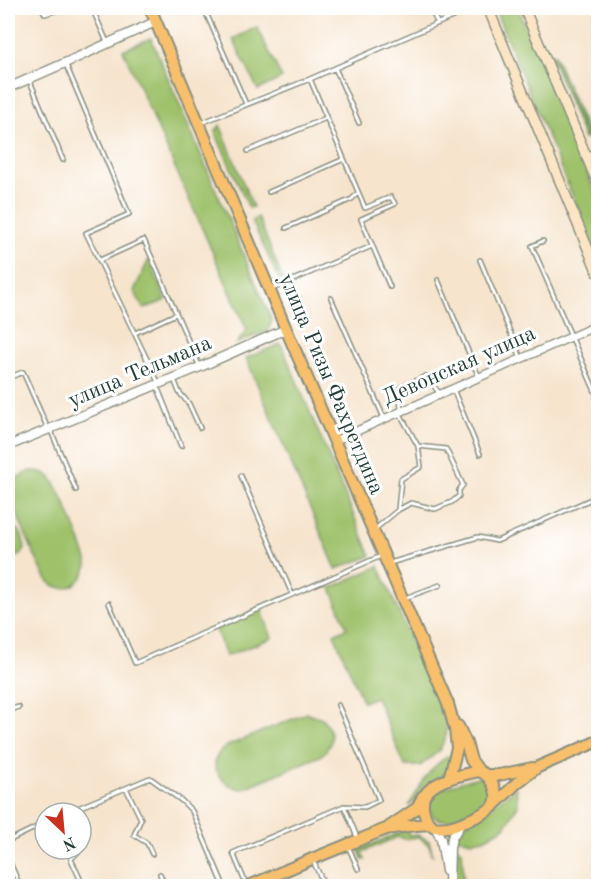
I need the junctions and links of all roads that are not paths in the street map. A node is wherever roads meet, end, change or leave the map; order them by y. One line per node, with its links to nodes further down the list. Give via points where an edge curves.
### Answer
1 (42, 8): 2 (lane, via 45,14)
2 (64, 8)
3 (92, 8): 12 (lane)
4 (150, 8): 10 (main road, улица Ризы Фахретдина)
5 (207, 8): 18 (lane)
6 (430, 8): 11 (lane)
7 (473, 8): 11 (lane)
8 (488, 8): 35 (main road)
9 (524, 8): 24 (main road)
10 (155, 22): 12 (street); 21 (main road, улица Ризы Фахретдина)
11 (437, 23): 14 (lane)
12 (107, 44): 13 (street)
13 (65, 63): 15 (street); 33 (lane, via 129,214 86,233)
14 (334, 68): 16 (lane); 20 (lane)
15 (28, 79): 17 (street); 26 (lane)
16 (310, 79): 18 (lane); 19 (lane)
17 (8, 88)
18 (246, 104): 21 (lane)
19 (326, 118): 22 (lane); 25 (lane)
20 (359, 123)
21 (199, 124): 38 (main road, улица Ризы Фахретдина)
22 (248, 151)
23 (598, 153): 24 (street)
24 (587, 158): 27 (main road)
25 (344, 159): 28 (lane); 29 (lane)
26 (63, 160)
27 (598, 184)
28 (269, 192)
29 (358, 194): 30 (lane); 32 (lane, via 365,208 391,197 395,204 361,219)
30 (286, 228)
31 (543, 241): 44 (lane, via 532,246)
32 (372, 246): 37 (lane); 38 (lane)
33 (100, 260): 40 (lane, via 144,240); 43 (lane)
34 (480, 260): 45 (lane)
35 (598, 273)
36 (438, 280): 47 (lane)
37 (390, 287)
38 (270, 290): 42 (main road, улица Ризы Фахретдина)
39 (331, 298): 55 (lane)
40 (176, 314): 43 (lane); 46 (lane)
41 (598, 325): 44 (street, Девонская улица)
42 (286, 329): 46 (street, улица Тельмана); 58 (main road, улица Ризы Фахретдина)
43 (135, 333): 50 (lane)
44 (572, 336): 45 (street, Девонская улица); 53 (lane)
45 (521, 358): 47 (street, Девонская улица)
46 (200, 367): 49 (street, улица Тельмана)
47 (479, 377): 51 (street, Девонская улица)
48 (8, 378): 57 (lane, via 23,372)
49 (173, 378): 50 (street, улица Тельмана); 56 (lane)
50 (158, 384): 57 (street, улица Тельмана); 60 (lane)
51 (453, 388): 52 (street, Девонская улица); 62 (lane)
52 (440, 394): 54 (street, Девонская улица); 54 (lane, via 426,376 399,388)
53 (598, 398)
54 (400, 411): 55 (street, Девонская улица); 61 (lane)
55 (384, 418): 58 (street, Девонская улица)
56 (200, 428)
57 (50, 429): 59 (street, улица Тельмана); 64 (lane)
58 (334, 441): 67 (main road, улица Ризы Фахретдина)
59 (8, 446)
60 (181, 446)
61 (418, 446): 66 (lane, via 421,467 401,479); 66 (lane, via 446,449 463,485 456,500 435,509 411,503)
62 (480, 454)
63 (241, 476): 70 (lane)
64 (76, 490)
65 (598, 496): 68 (lane, via 497,541 478,537)
66 (398, 510): 67 (lane)
67 (373, 531): 68 (main road, улица Ризы Фахретдина)
68 (385, 560): 70 (lane); 71 (main road, улица Ризы Фахретдина)
69 (440, 585): 71 (lane)
70 (292, 594): 72 (lane, via 135,663)
71 (402, 599): 73 (main road, улица Ризы Фахретдина)
72 (109, 603)
73 (448, 704): 79 (main road, via 471,760); 80 (main road, улица Ризы Фахретдина, via 457,748)
74 (338, 705): 85 (lane, via 379,800 365,807)
75 (19, 707): 76 (lane)
76 (8, 710)
77 (598, 741): 78 (main road)
78 (538, 767): 79 (main road, via 499,775); 84 (main road)
79 (483, 773): 80 (main road); 84 (main road, via 497,795)
80 (449, 779): 82 (main road)
81 (126, 788): 83 (lane); 93 (lane, via 141,819 134,835 147,843); 105 (lane, via 150,778 192,811)
82 (424, 795): 87 (main road, via 422,803); 89 (main road, via 417,808)
83 (93, 802)
84 (494, 805): 86 (main road)
85 (344, 806): 90 (lane); 106 (lane, via 233,853)
86 (462, 822): 87 (main road); 87 (street, via 450,847 448,886 441,840)
87 (433, 826): 89 (main road)
88 (33, 829): 91 (lane)
89 (386, 829): 90 (main road)
90 (359, 840): 92 (main road)
91 (8, 841)
92 (348, 844): 95 (main road); 97 (lane)
93 (152, 855)
94 (8, 858): 98 (lane)
95 (312, 859): 102 (lane); 106 (main road)
96 (71, 861): 101 (lane)
97 (358, 869)
98 (14, 871): 99 (lane); 103 (lane)
99 (8, 873)
100 (160, 874): 104 (lane)
101 (82, 883)
102 (324, 884)
103 (20, 886)
104 (165, 886)
105 (224, 886)
106 (248, 886)

